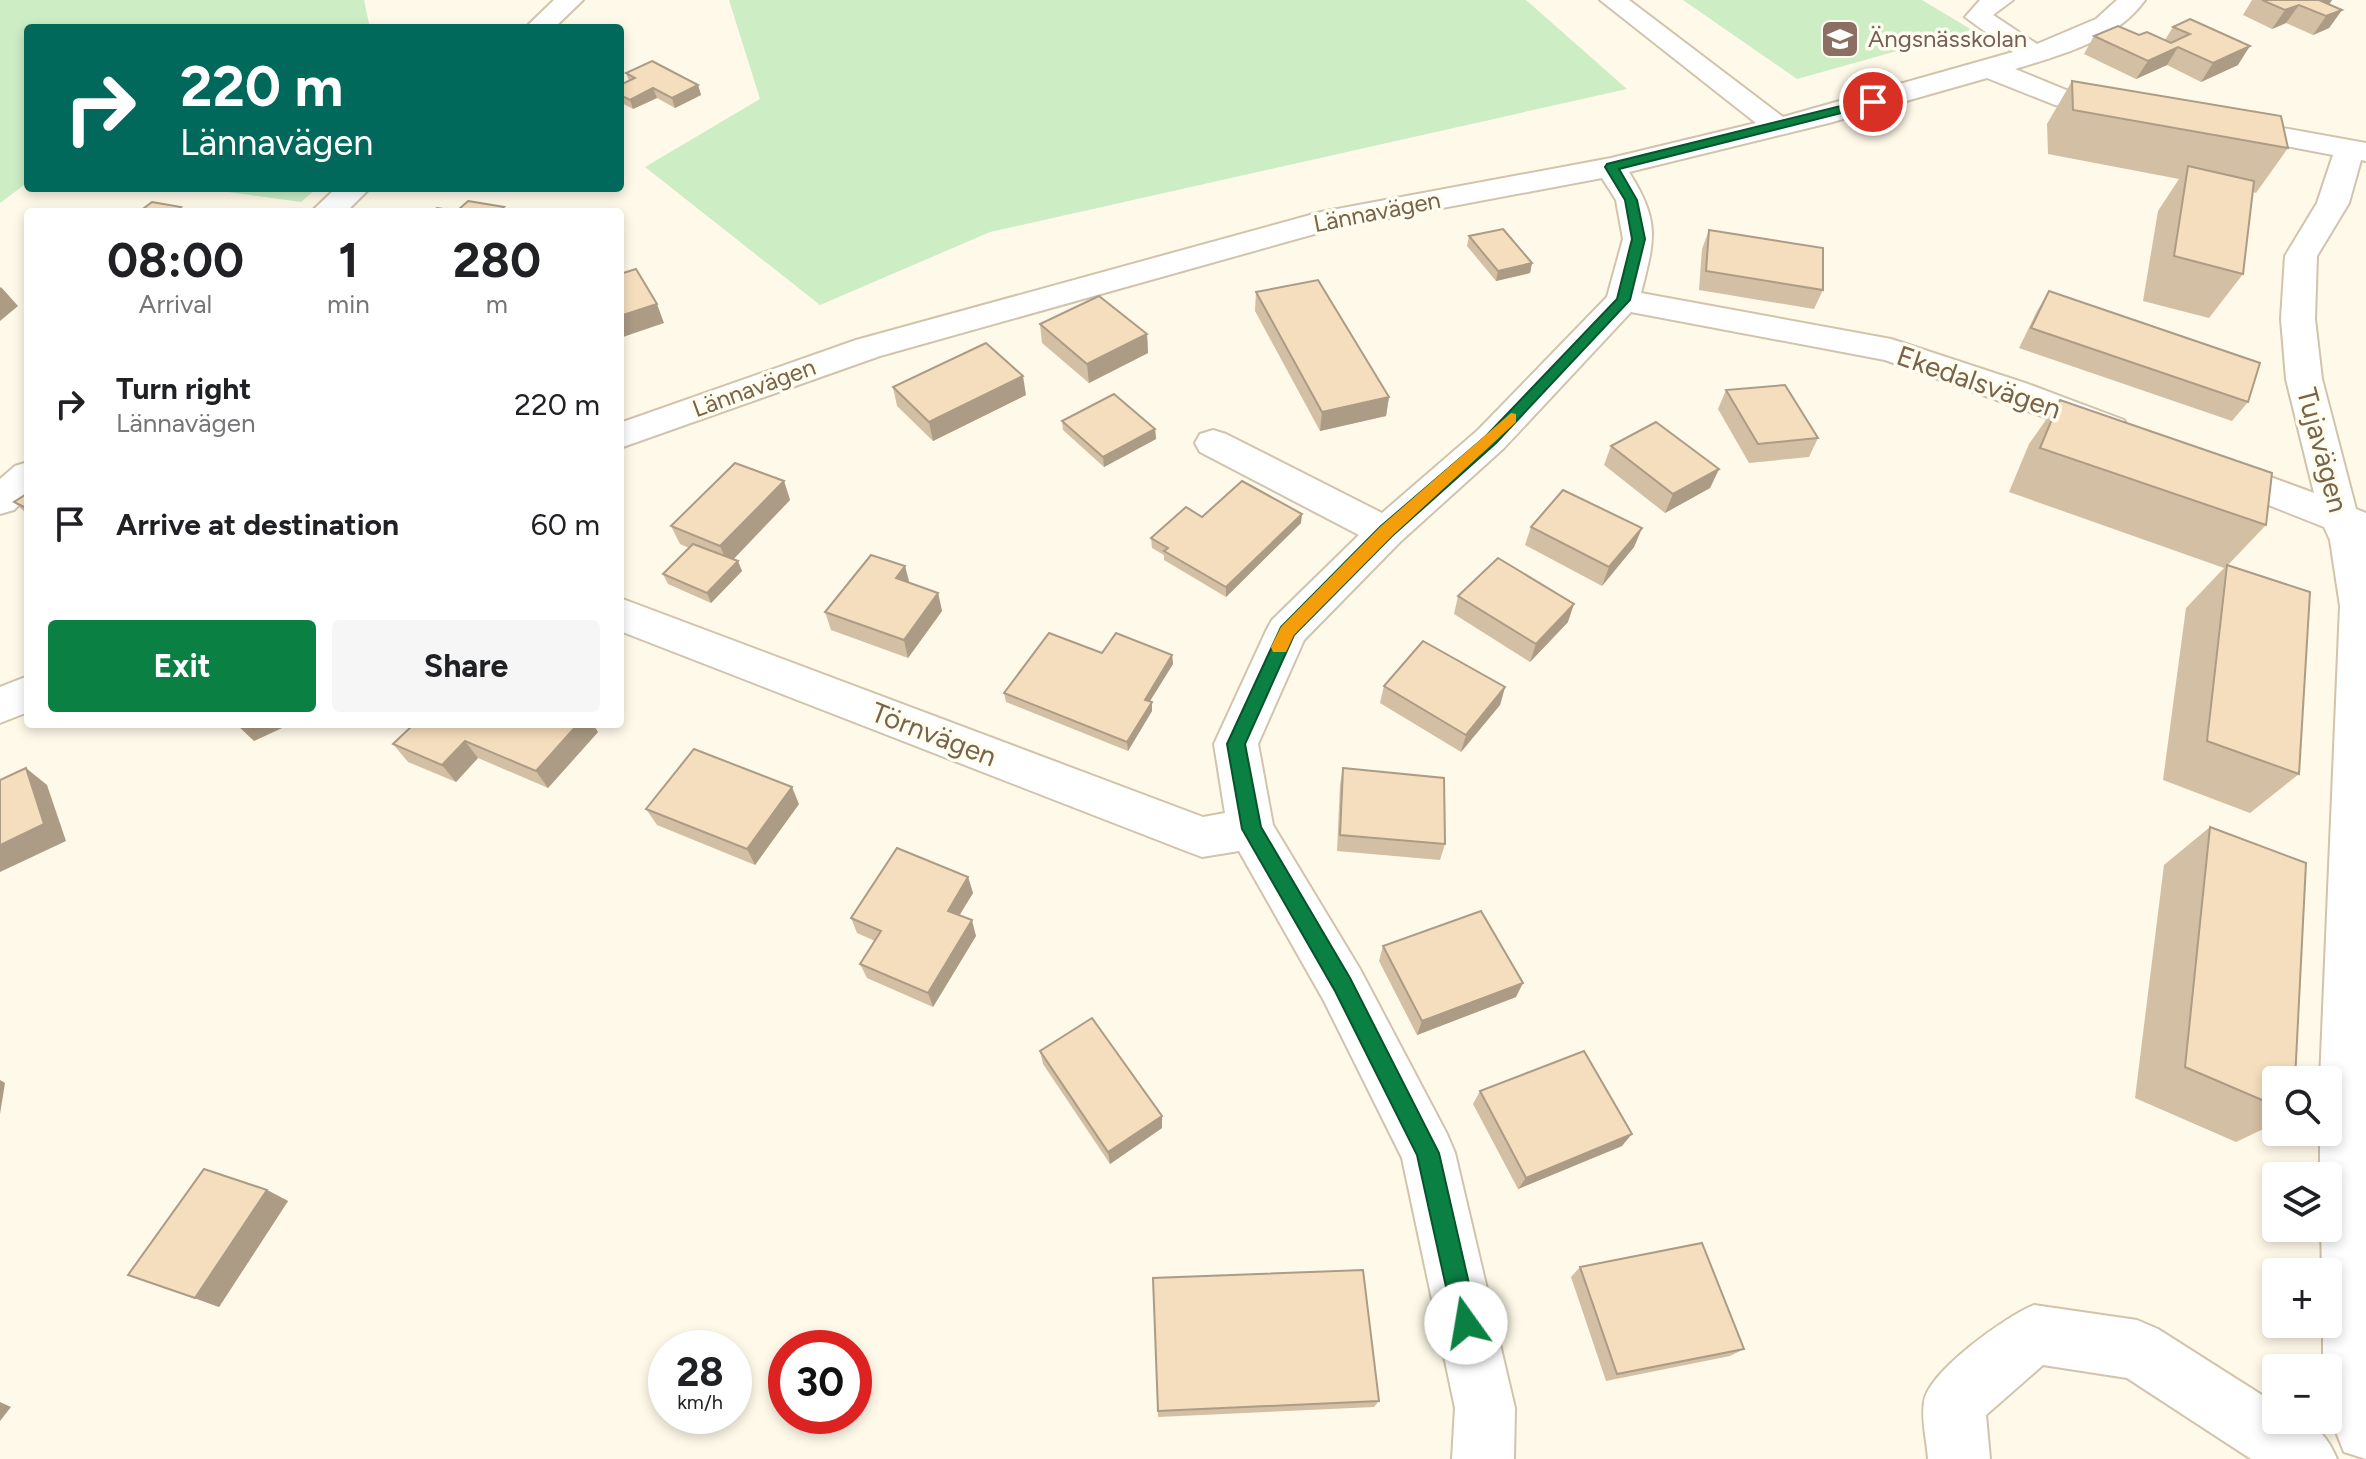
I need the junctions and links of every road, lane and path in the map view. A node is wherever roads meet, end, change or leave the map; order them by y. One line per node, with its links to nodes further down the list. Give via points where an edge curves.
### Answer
1 (570, 0): 5 (street)
2 (1613, 0): 10 (street)
3 (2000, 0): 6 (street, via 1978,17)
4 (2132, 0): 6 (street, Lännavägen, via 2105,25)
5 (543, 24)
6 (2034, 54): 7 (street, Lännavägen)
7 (1989, 69): 8 (street, via 2065,99); 10 (street, Lännavägen)
8 (2140, 112)
9 (2200, 123): 11 (street)
10 (1777, 126): 12 (street, Lännavägen)
11 (2358, 150): 22 (street, Tujavägen, via 2301,256 2298,319 2304,379)
12 (1611, 167): 15 (street, via 1631,200 1639,239); 16 (street, Lännavägen, via 1317,223 868,348)
13 (350, 192): 14 (street)
14 (332, 208)
15 (1623, 300): 18 (street, Ekedalsvägen, via 1891,350); 23 (street, via 1491,439)
16 (624, 435)
17 (1213, 443): 23 (street)
18 (2148, 443)
19 (2192, 460): 22 (street)
20 (24, 479): 21 (street)
21 (0, 500)
22 (2353, 523): 28 (street, Tujavägen, via 2350,540 2360,606 2346,1107 2354,1401)
23 (1386, 532): 27 (street, via 1287,631 1236,744)
24 (624, 616): 27 (street, Törnvägen, via 1202,837)
25 (24, 695): 26 (street)
26 (0, 706)
27 (1251, 829): 30 (street, via 1342,985 1428,1153 1485,1408)
28 (2366, 1430)
29 (1956, 1431): 31 (street, via 2034,1334 2137,1350)
30 (1483, 1459)
31 (2306, 1459)

